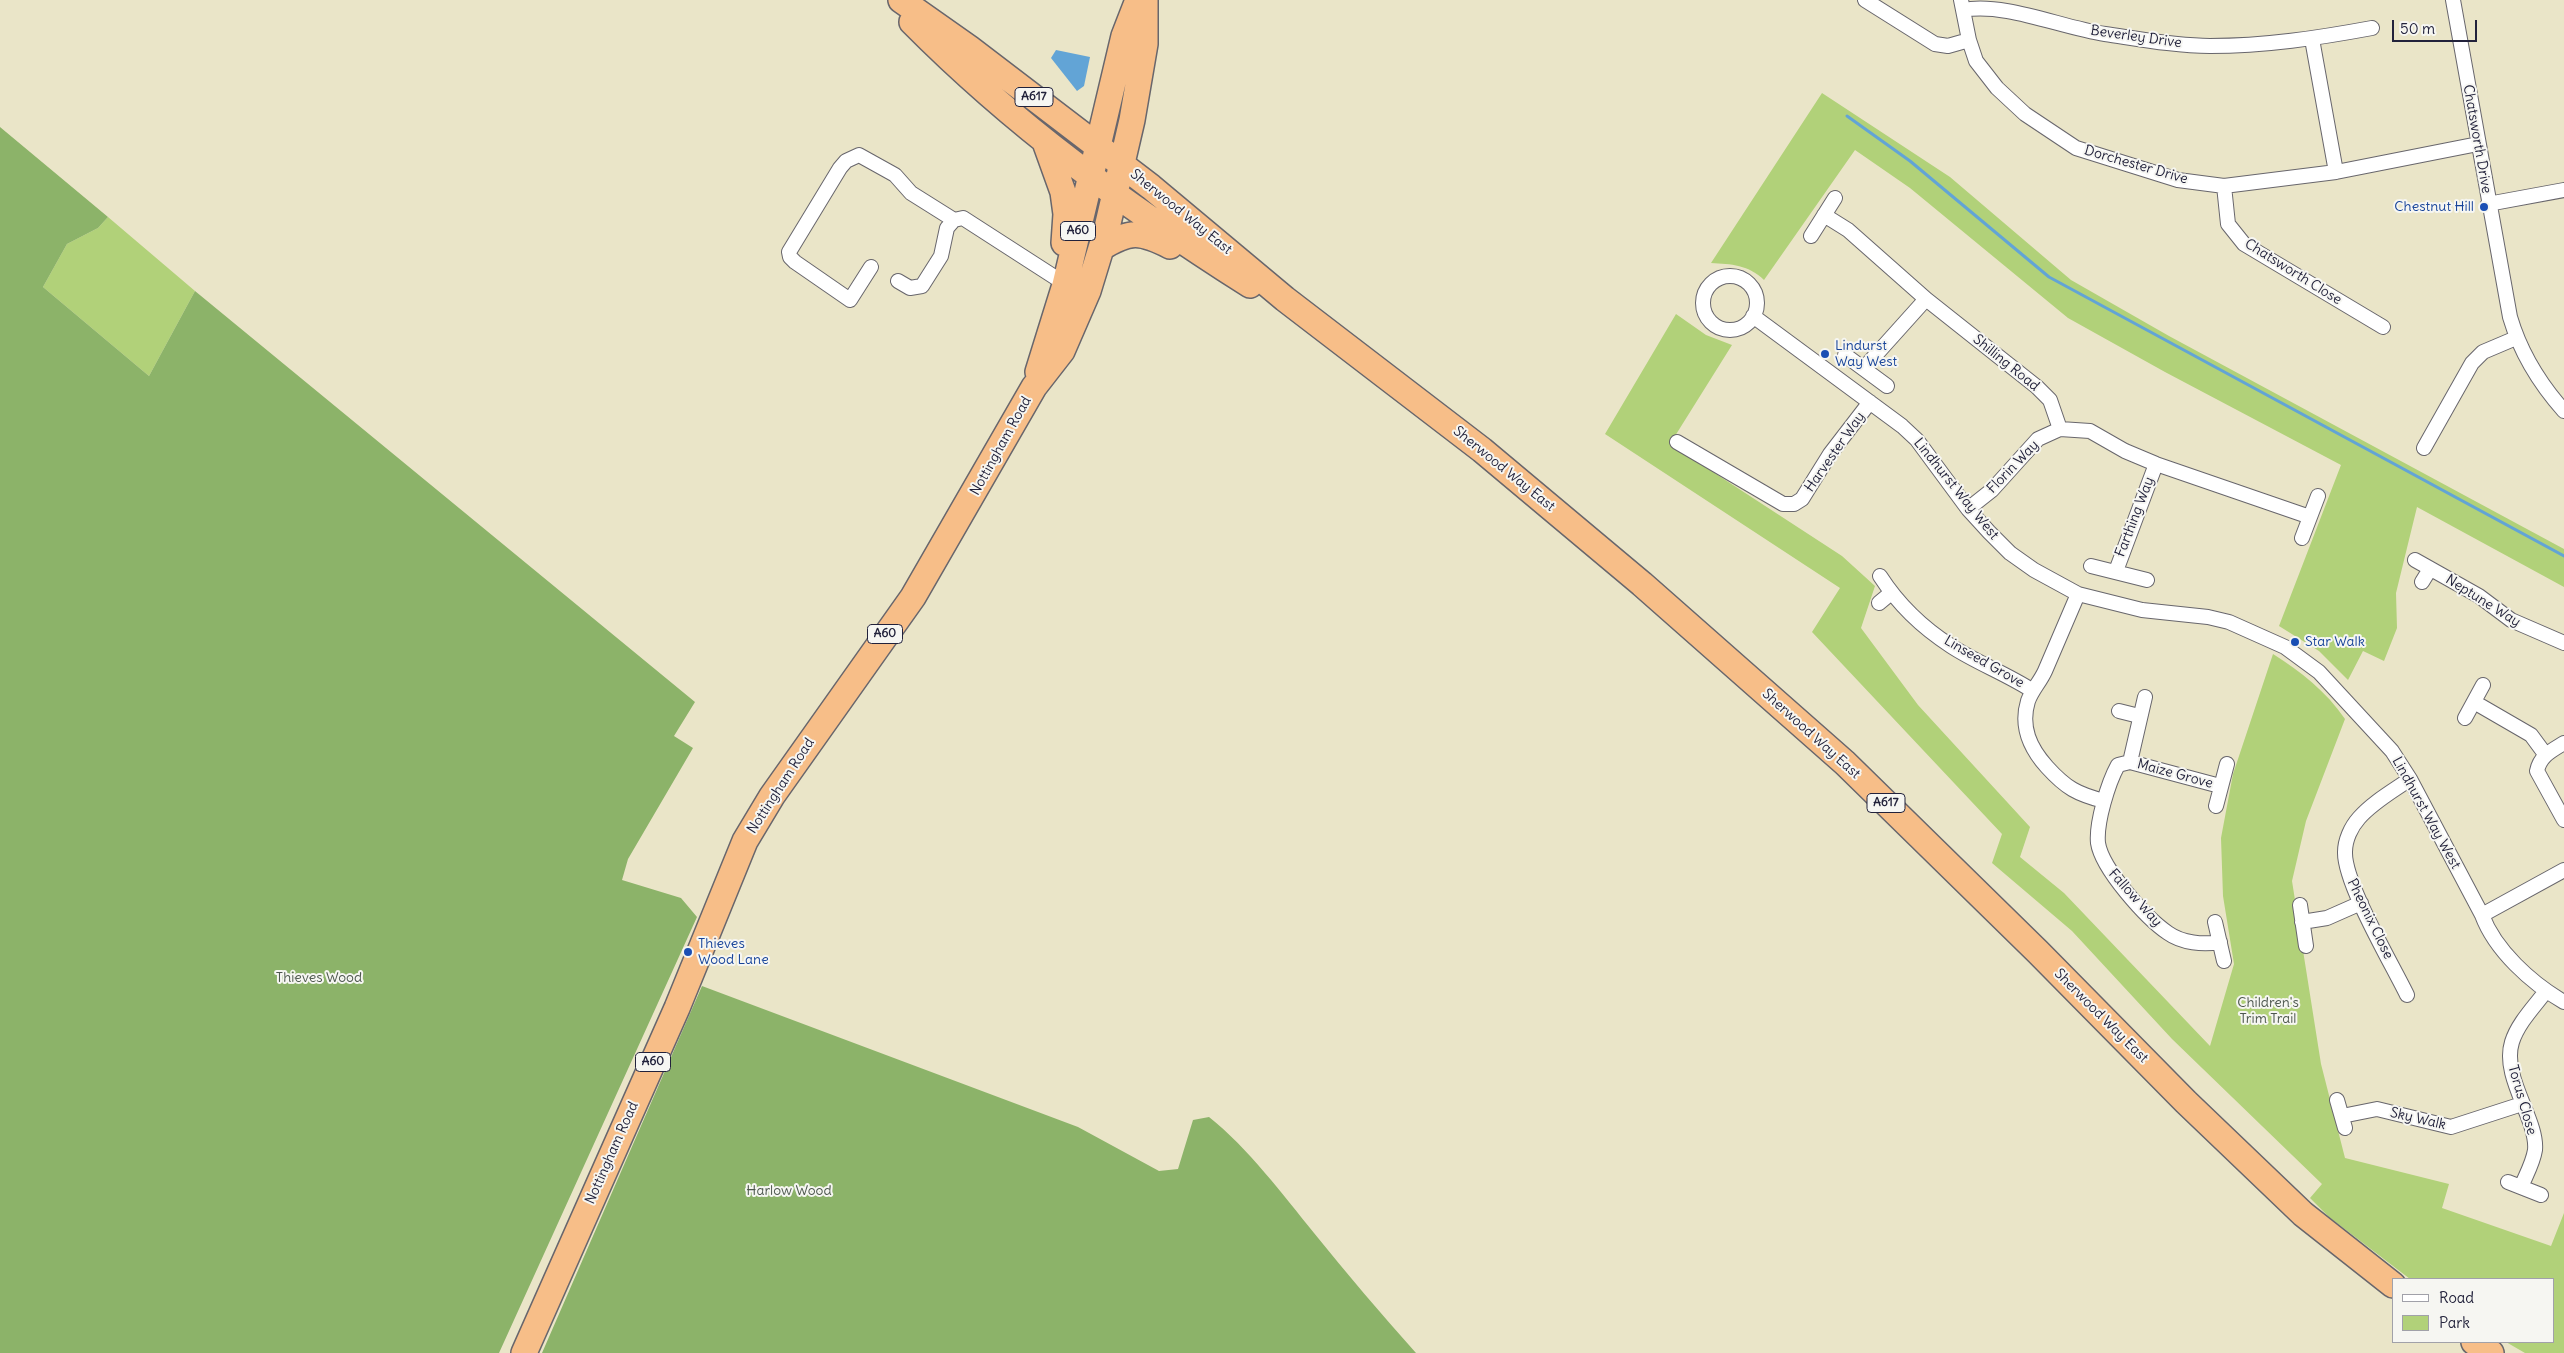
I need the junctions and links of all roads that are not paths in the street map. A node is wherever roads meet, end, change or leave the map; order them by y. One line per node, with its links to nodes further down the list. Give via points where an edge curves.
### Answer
1 (890, 0): 10 (highway, A617, via 985,93)
2 (901, 0): 12 (highway, A617, via 969,48)
3 (1865, 0): 8 (street, via 1935,44 1948,46)
4 (2453, 0): 11 (street, Chatsworth Drive)
5 (1962, 5): 8 (street, Dorchester Drive); 9 (street, Beverley Drive, via 2103,34 2208,46)
6 (1143, 6): 12 (highway, Nottingham Road / A60, via 1145,44 1131,128)
7 (2372, 28): 9 (street, Beverley Drive)
8 (1968, 40): 14 (street, Dorchester Drive, via 1976,61 1997,88 2025,114 2076,148 2178,180)
9 (2312, 40): 13 (street)
10 (1045, 142): 12 (highway, A617); 25 (highway, via 1063,192)
11 (2478, 144): 13 (street, Dorchester Drive); 17 (street, Chatsworth Drive)
12 (1106, 170): 21 (highway, Nottingham Road / A60); 22 (highway, via 1196,239); 25 (highway, Nottingham Road / A60); 26 (highway, Sherwood Way East / A617, via 1218,241)
13 (2336, 172): 14 (street, Dorchester Drive)
14 (2224, 186): 29 (street, Chatsworth Close, via 2228,224 2237,237 2294,275 2373,313)
15 (2564, 190): 17 (street)
16 (1835, 198): 18 (street)
17 (2488, 204): 30 (street, Chatsworth Drive)
18 (1824, 215): 20 (street); 27 (street, Shilling Road, via 1862,242)
19 (954, 220): 23 (street, via 911,193 894,174 859,155 853,157 840,168 788,252 795,262 850,300); 24 (street, via 947,228 941,256 922,286 910,288); 25 (street, via 963,218)
20 (1811, 236)
21 (1101, 248): 22 (highway, via 1119,237 1134,233 1148,235 1184,254); 25 (highway, Nottingham Road / A60)
22 (1215, 262): 26 (highway, Sherwood Way East / A617, via 1250,285)
23 (871, 267)
24 (898, 281)
25 (1076, 288): 88 (highway, Nottingham Road / A60, via 1034,387 913,597 787,773 745,841 677,1008)
26 (1285, 299): 86 (highway, Sherwood Way East / A617, via 1482,450 1642,584 1838,757 2289,1201)
27 (1926, 299): 32 (street); 36 (street, Shilling Road, via 2044,393 2050,400)
28 (1754, 316): 34 (street, Lindhurst Way West)
29 (2383, 327)
30 (2516, 338): 35 (street, Chatsworth Drive); 38 (street, via 2483,352 2472,363)
31 (1845, 355): 32 (street)
32 (1864, 368): 33 (street)
33 (1887, 386)
34 (1870, 402): 37 (street, Harvester Way, via 1830,454 1802,500 1794,504 1783,504); 41 (street, Lindhurst Way West, via 1916,440)
35 (2564, 411)
36 (2060, 429): 39 (street, via 2090,430 2125,452); 41 (street, Florin Way, via 2038,439 2002,479)
37 (1677, 442)
38 (2424, 448)
39 (2156, 464): 42 (street); 47 (street, Farthing Way)
40 (2318, 496): 42 (street)
41 (1968, 509): 52 (street, Lindhurst Way West, via 2010,552 2034,570)
42 (2310, 517): 43 (street)
43 (2302, 538)
44 (2415, 560): 46 (street, Neptune Way)
45 (2091, 566): 47 (street)
46 (2430, 569): 50 (street, Neptune Way); 54 (street, Neptune Way, via 2479,596 2511,620)
47 (2116, 571): 49 (street)
48 (1880, 576): 51 (street, Linseed Grove)
49 (2147, 580)
50 (2422, 582)
51 (1891, 593): 53 (street); 56 (street, Linseed Grove, via 1912,616 1952,646)
52 (2078, 594): 56 (street); 66 (street, Lindhurst Way West, via 2142,610 2208,617 2240,626 2285,647 2334,686 2392,751)
53 (1879, 603)
54 (2564, 643)
55 (2483, 685): 58 (street)
56 (2033, 691): 68 (street, via 2025,720 2027,738 2036,754 2063,786)
57 (2146, 697): 60 (street)
58 (2474, 702): 61 (street); 63 (street, via 2531,735)
59 (2119, 711): 60 (street)
60 (2140, 716): 64 (street)
61 (2465, 718)
62 (2564, 744): 63 (street)
63 (2545, 754): 70 (street, via 2538,763 2537,771)
64 (2130, 762): 67 (street, Maize Grove); 68 (street, Fallow Way, via 2118,765)
65 (2227, 764): 67 (street, Maize Grove)
66 (2410, 778): 72 (street, Pheonix Close, via 2358,819 2346,843 2346,867); 74 (street, Lindhurst Way West)
67 (2220, 786): 69 (street, Maize Grove)
68 (2104, 801): 77 (street, Fallow Way, via 2098,841 2109,871 2168,933 2207,944)
69 (2216, 806)
70 (2564, 820)
71 (2564, 870): 74 (street)
72 (2361, 903): 76 (street, via 2327,918); 81 (street, Pheonix Close)
73 (2300, 905): 76 (street)
74 (2482, 915): 80 (street, Lindhurst Way West, via 2488,931 2504,951)
75 (2215, 922): 77 (street)
76 (2302, 922): 78 (street)
77 (2220, 942): 79 (street)
78 (2306, 946)
79 (2224, 961)
80 (2546, 991): 82 (street, Lindhurst Way West); 84 (street, Torus Close, via 2520,1026 2510,1052)
81 (2407, 995)
82 (2564, 1002)
83 (2337, 1100): 84 (street, Sky Walk, via 2343,1122 2377,1109 2451,1128)
84 (2522, 1104): 85 (street, Torus Close, via 2535,1149 2515,1184)
85 (2541, 1195)
86 (2392, 1284)
87 (2476, 1343): 89 (highway)
88 (524, 1353)
89 (2491, 1353)

